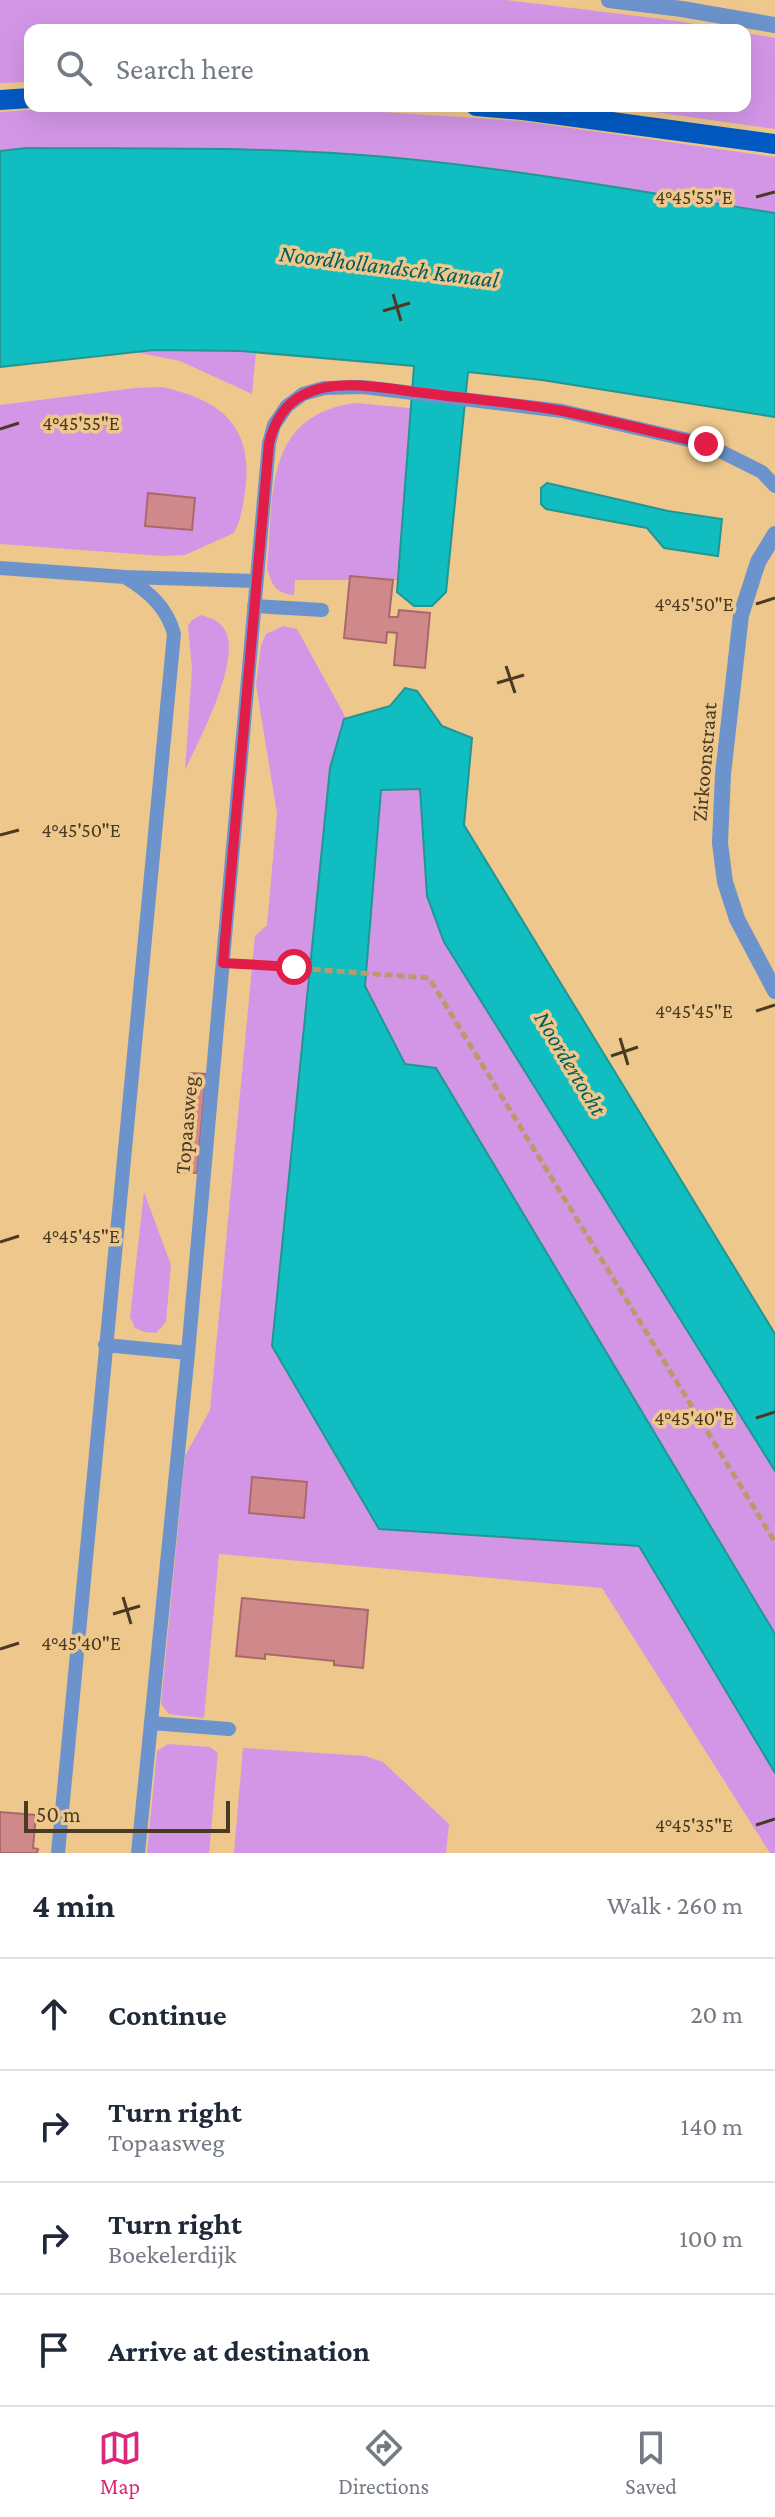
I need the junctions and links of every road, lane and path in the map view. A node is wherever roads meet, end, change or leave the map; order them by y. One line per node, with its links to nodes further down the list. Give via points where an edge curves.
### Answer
1 (609, 0): 2 (street)
2 (682, 4): 3 (street)
3 (775, 25)
4 (24, 98): 5 (main road)
5 (0, 100)
6 (539, 112): 7 (main road)
7 (775, 144)
8 (775, 486): 12 (lane, Topaasweg, via 762,472 706,444 562,411 409,391 324,388 303,394 274,425)
9 (775, 534): 16 (street, Zirkoonstraat, via 758,562 741,615 720,843 737,919)
10 (0, 568): 11 (lane)
11 (125, 577): 12 (lane); 17 (lane, via 165,611 174,634)
12 (256, 581): 13 (lane, Topaasweg)
13 (254, 606): 14 (lane); 15 (lane, Topaasweg)
14 (322, 610)
15 (223, 963): 18 (lane, Topaasweg); 19 (path, via 429,978)
16 (775, 991)
17 (105, 1345): 18 (lane); 22 (lane)
18 (188, 1353): 20 (lane, Topaasweg)
19 (775, 1542)
20 (151, 1723): 21 (lane); 23 (lane, Topaasweg)
21 (229, 1729)
22 (58, 1853)
23 (138, 1853)

